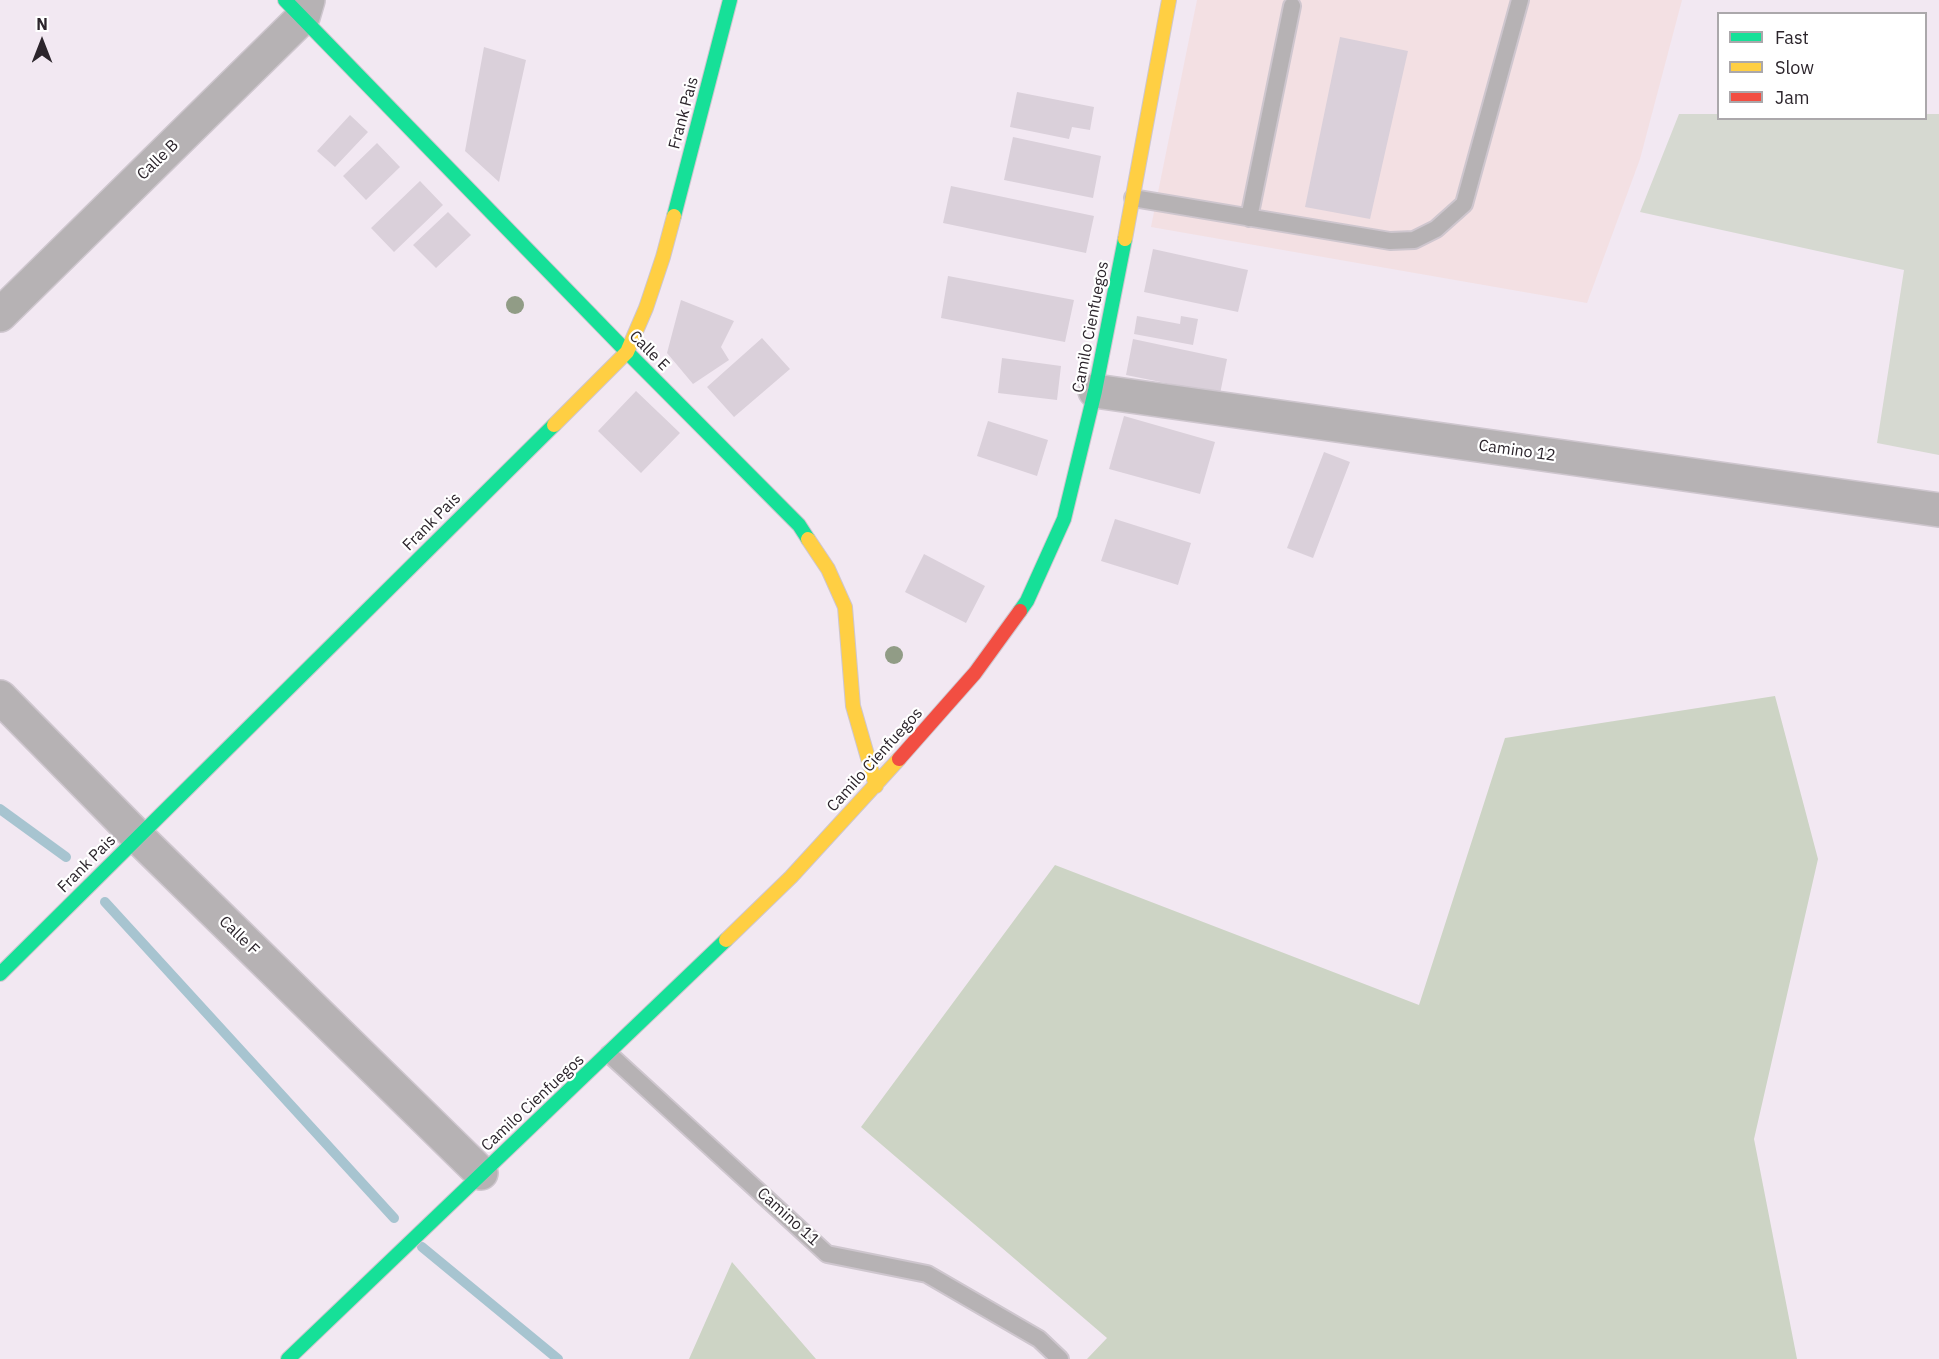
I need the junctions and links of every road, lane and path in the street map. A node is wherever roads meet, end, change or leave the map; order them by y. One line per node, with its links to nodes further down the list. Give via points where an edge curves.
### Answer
1 (730, 0): 9 (street, Frank Pais, via 663,257)
2 (1169, 0): 6 (street, Camilo Cienfuegos)
3 (1520, 0): 7 (lane, via 1464,204 1436,230 1414,240 1390,241)
4 (299, 6): 8 (street, Calle B); 9 (street, Calle E)
5 (1292, 6): 7 (lane)
6 (1133, 198): 7 (lane); 10 (street, Camilo Cienfuegos)
7 (1249, 218)
8 (0, 315)
9 (627, 352): 13 (street, Calle E, via 799,525 828,569 845,607 853,706); 14 (street, Frank Pais)
10 (1095, 391): 11 (street, Camino 12); 13 (street, Camilo Cienfuegos, via 1064,519 1027,601 975,673)
11 (1939, 510)
12 (0, 697): 14 (street, Calle F)
13 (876, 786): 16 (street, Camilo Cienfuegos, via 791,877)
14 (138, 837): 15 (street, Frank Pais); 17 (street, Calle F)
15 (0, 974)
16 (609, 1054): 17 (street, Camilo Cienfuegos); 19 (lane, Camino 11, via 827,1254 927,1274 1039,1338)
17 (481, 1173): 18 (street, Camilo Cienfuegos)
18 (288, 1359)
19 (1060, 1359)

